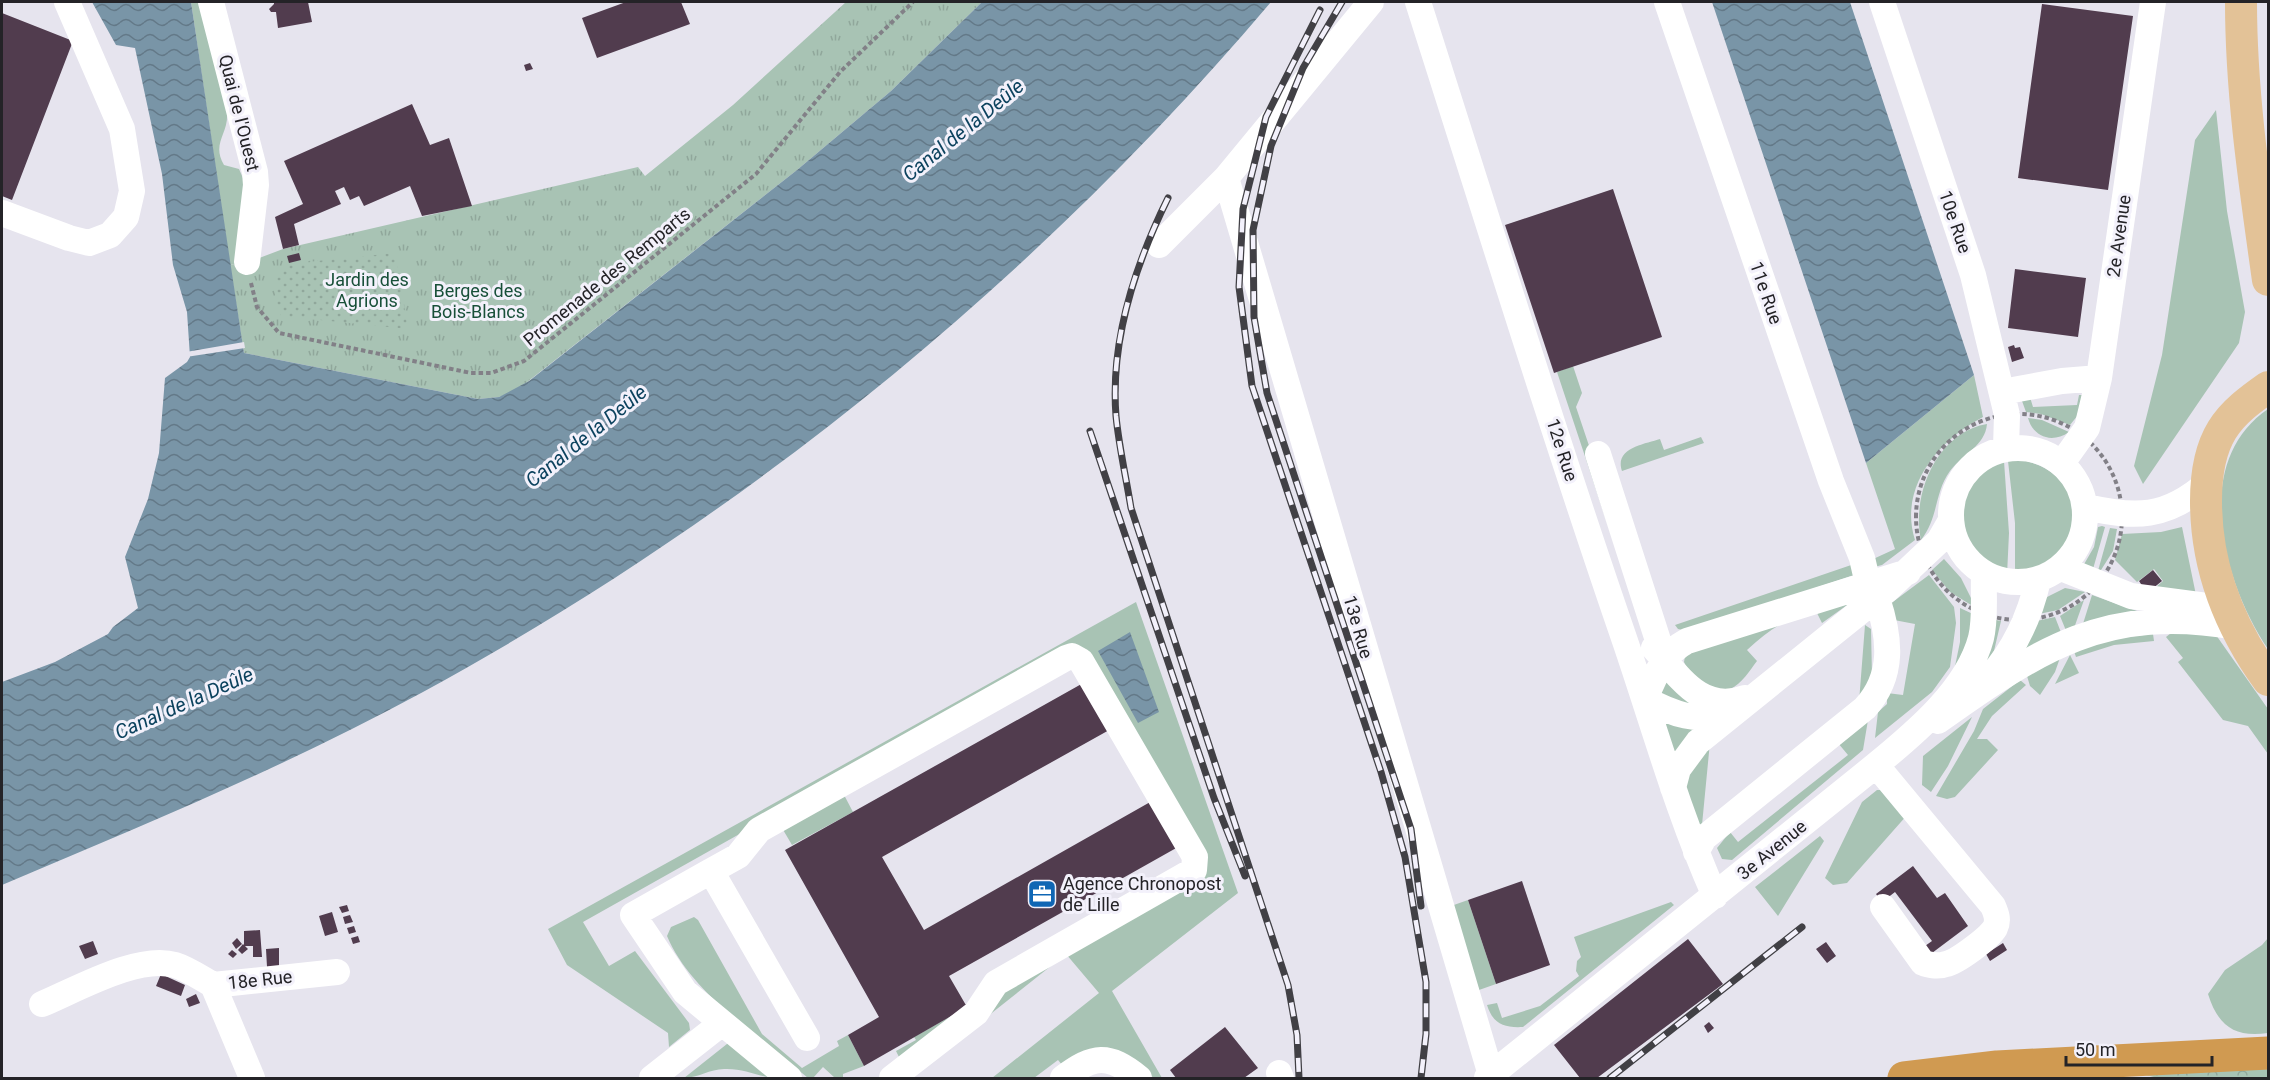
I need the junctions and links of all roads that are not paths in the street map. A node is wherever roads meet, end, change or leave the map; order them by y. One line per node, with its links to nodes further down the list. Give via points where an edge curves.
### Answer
1 (67, 2): 12 (street, via 122,129 132,191 126,217 110,235 89,243)
2 (211, 2): 14 (street, Quai de l'Ouest, via 255,172)
3 (1371, 2): 11 (street)
4 (1418, 2): 27 (street, 12e Rue)
5 (1667, 2): 29 (street, 11e Rue, via 1831,481)
6 (1881, 2): 18 (street, 10e Rue, via 1973,275)
7 (2153, 2): 16 (street, 2e Avenue)
8 (2241, 2): 15 (main road, via 2250,146)
9 (2252, 2): 10 (main road)
10 (2268, 119)
11 (1226, 178): 13 (street); 50 (street, 13e Rue)
12 (2, 213)
13 (1159, 245)
14 (247, 262)
15 (2268, 280)
16 (2099, 378): 18 (street, via 2062,381); 21 (street, 2e Avenue, via 2086,428)
17 (2264, 384): 22 (main road, via 2221,432 2209,462)
18 (2005, 404): 19 (street, 10e Rue)
19 (2006, 448): 21 (street, via 2027,447); 24 (street, via 1987,454 1970,466 1951,502)
20 (1598, 454): 31 (street)
21 (2062, 463): 23 (street, via 2079,486)
22 (2206, 483): 23 (street, via 2186,500 2168,508 2122,515); 30 (main road, via 2211,559)
23 (2086, 507): 25 (street, via 2084,530 2076,551)
24 (1950, 522): 26 (street, via 1961,551); 29 (street, via 1939,541 1916,565)
25 (2061, 568): 28 (street); 30 (street, via 2151,600)
26 (1984, 574): 28 (street, via 2001,581); 37 (street, 3e Avenue, via 1981,638 1973,659 1929,717)
27 (1604, 580): 31 (street, via 1620,608); 34 (street, 12e Rue)
28 (2038, 580): 35 (street, via 2033,604 2012,648 1999,666)
29 (1873, 591): 31 (street, via 1687,641); 33 (street); 39 (street, 11e Rue, via 1887,628 1889,651 1876,695 1704,838)
30 (2231, 617): 32 (main road); 35 (street, via 2135,622 2071,638 2040,653)
31 (1664, 659): 33 (street, via 1691,689 1713,702); 34 (street)
32 (2268, 680)
33 (1756, 694): 36 (street)
34 (1645, 699): 36 (street, via 1681,717 1698,720); 38 (street, 12e Rue)
35 (1948, 713): 37 (street)
36 (1730, 715): 38 (street, via 1685,756)
37 (1881, 761): 41 (street, 3e Avenue); 42 (street, via 1998,916 1996,927 1987,937 1950,964 1938,966 1923,963)
38 (1673, 788): 39 (street, 12e Rue)
39 (1696, 852): 41 (street, 12e Rue)
40 (711, 872): 46 (street, via 633,915 685,992); 47 (street); 49 (street, via 738,856 759,830 1066,658 1072,656 1082,661 1195,857 1194,870 996,983 976,1013)
41 (1715, 896): 50 (street, 3e Avenue)
42 (1883, 906)
43 (337, 972): 44 (street, 18e Rue)
44 (213, 984): 45 (street, via 175,965 148,964 108,975); 51 (street, 18e Rue)
45 (42, 1004)
46 (722, 1023): 52 (street); 53 (street)
47 (807, 1038)
48 (2268, 1053): 56 (highway, via 1997,1067)
49 (900, 1073)
50 (1489, 1077)
51 (252, 1078)
52 (652, 1078)
53 (789, 1078)
54 (1063, 1078): 55 (street, via 1099,1058 1125,1067)
55 (1139, 1078)
56 (1904, 1078)

